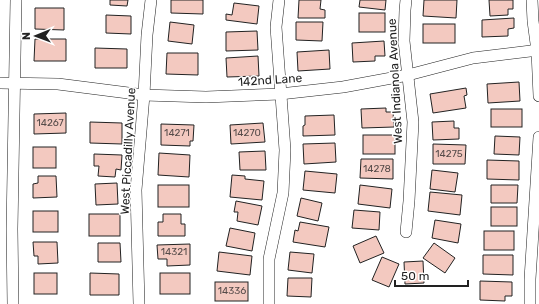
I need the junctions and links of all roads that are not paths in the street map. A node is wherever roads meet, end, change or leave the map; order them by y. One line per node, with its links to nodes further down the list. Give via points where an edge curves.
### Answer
1 (16, 0): 9 (street)
2 (151, 0): 11 (street, West Piccadilly Avenue)
3 (279, 0): 10 (street, via 276,27)
4 (406, 0): 7 (street, West Indianola Avenue, via 404,41)
5 (532, 0): 6 (street)
6 (538, 50): 7 (street, 142nd Lane, via 473,58); 12 (street)
7 (408, 75): 10 (street, 142nd Lane, via 343,87); 14 (street, West Indianola Avenue, via 413,122)
8 (0, 83): 9 (street, 142nd Lane)
9 (14, 83): 11 (street, 142nd Lane, via 58,84); 15 (street)
10 (280, 94): 11 (street, 142nd Lane, via 206,97); 17 (street, via 285,150 283,193 269,259)
11 (144, 95): 16 (street, West Piccadilly Avenue, via 136,190)
12 (539, 96)
13 (539, 137): 18 (street)
14 (406, 232)
15 (14, 304)
16 (139, 304)
17 (269, 304)
18 (530, 304)

